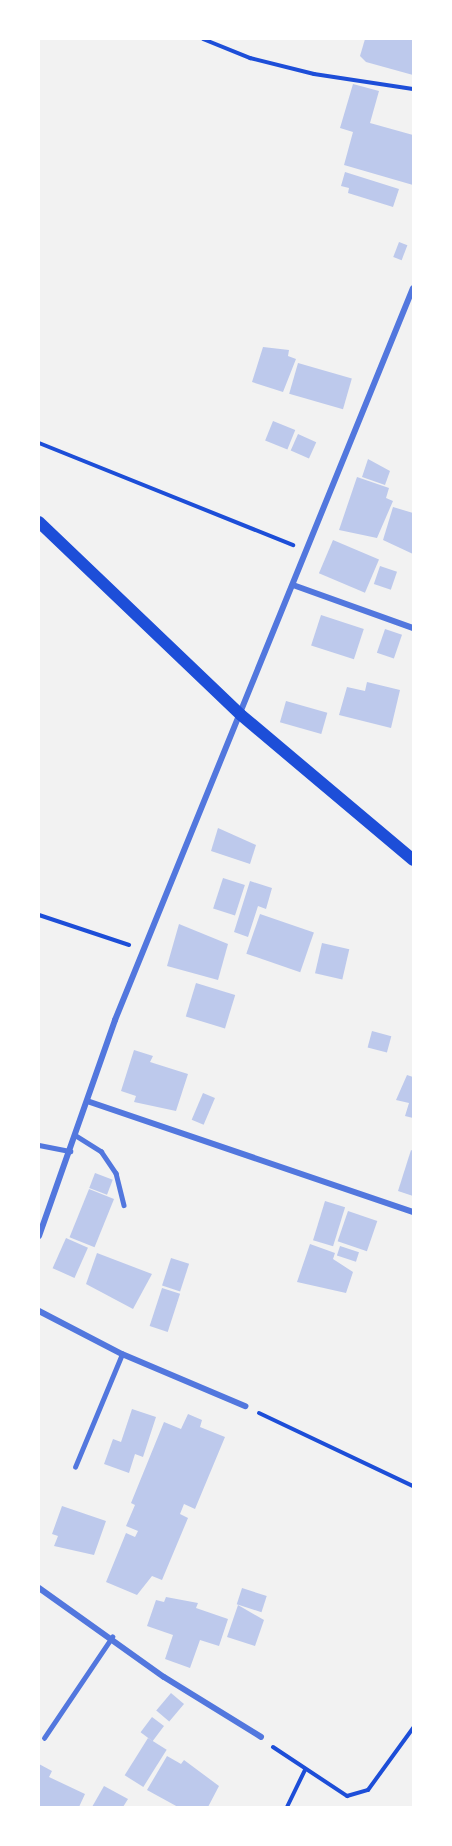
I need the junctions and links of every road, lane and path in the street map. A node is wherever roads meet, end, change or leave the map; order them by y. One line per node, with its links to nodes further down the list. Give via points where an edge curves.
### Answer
1 (202, 39): 2 (path, via 250,58 314,74)
2 (413, 89)
3 (413, 288): 6 (street)
4 (39, 443): 6 (path)
5 (39, 522): 9 (main road)
6 (307, 551): 7 (street)
7 (293, 585): 8 (street); 9 (street)
8 (413, 628)
9 (242, 715): 10 (main road); 12 (street)
10 (413, 860)
11 (39, 915): 12 (path)
12 (145, 950): 13 (street)
13 (87, 1101): 14 (street); 18 (street)
14 (75, 1135): 16 (street); 17 (lane, via 101,1151 116,1173)
15 (39, 1145): 16 (lane)
16 (70, 1151): 19 (street)
17 (124, 1205)
18 (413, 1212)
19 (39, 1236)
20 (39, 1311): 21 (street)
21 (122, 1354): 22 (street); 23 (lane)
22 (246, 1406): 24 (path)
23 (75, 1467)
24 (413, 1486)
25 (39, 1588): 26 (street)
26 (112, 1638): 28 (street, via 164,1677); 29 (lane)
27 (413, 1728): 30 (path, via 368,1790 347,1796)
28 (261, 1737): 30 (path)
29 (44, 1738)
30 (305, 1770): 31 (path)
31 (287, 1807)

